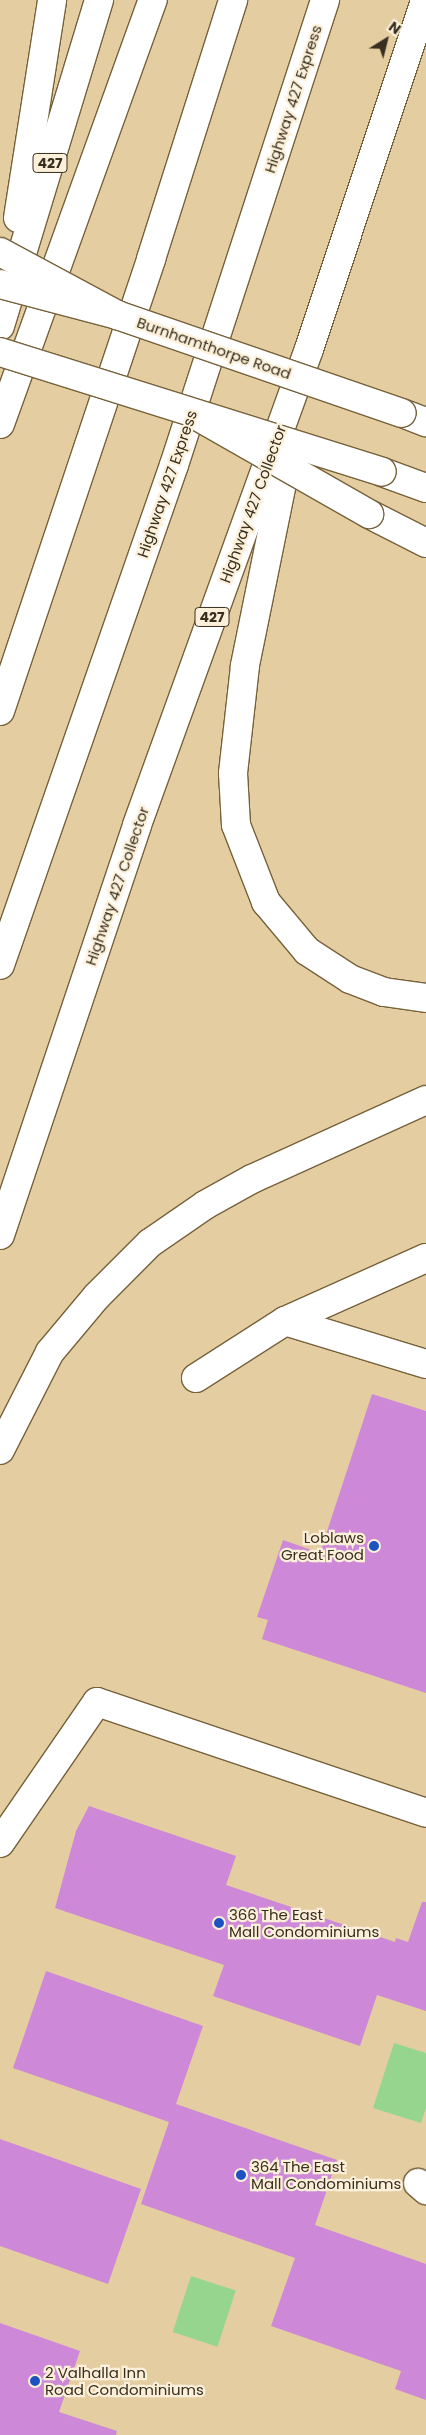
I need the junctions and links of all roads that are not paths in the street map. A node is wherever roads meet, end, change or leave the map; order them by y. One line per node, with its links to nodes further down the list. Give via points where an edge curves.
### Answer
1 (52, 0): 10 (main road)
2 (99, 0): 10 (main road, 427)
3 (153, 0): 15 (main road)
4 (233, 0): 18 (main road)
5 (325, 0): 19 (main road, Highway 427 Express, via 174,465)
6 (424, 0): 11 (main road, Highway 427 Collector / 427)
7 (0, 252): 9 (main road, bridge)
8 (0, 284): 9 (main road, Burnhamthorpe Road, bridge)
9 (117, 315): 14 (main road, Burnhamthorpe Road, bridge)
10 (0, 325)
11 (309, 349): 20 (main road, via 245,666 233,773 236,825 266,902 307,950 356,982 384,992); 22 (main road, Highway 427 Collector / 427, via 137,825)
12 (0, 352): 13 (main road, bridge)
13 (198, 417): 16 (main road, bridge); 17 (main road, bridge)
14 (414, 418)
15 (0, 424)
16 (426, 488)
17 (426, 543)
18 (0, 711)
19 (0, 965)
20 (426, 998)
21 (426, 1100): 27 (main road, via 252,1179 205,1205 150,1243 97,1296 50,1352)
22 (0, 1235)
23 (426, 1258): 24 (main road)
24 (285, 1321): 25 (main road); 26 (main road)
25 (426, 1364)
26 (196, 1378)
27 (0, 1450)
28 (426, 1813): 29 (main road, via 97,1702)
29 (0, 1844)

